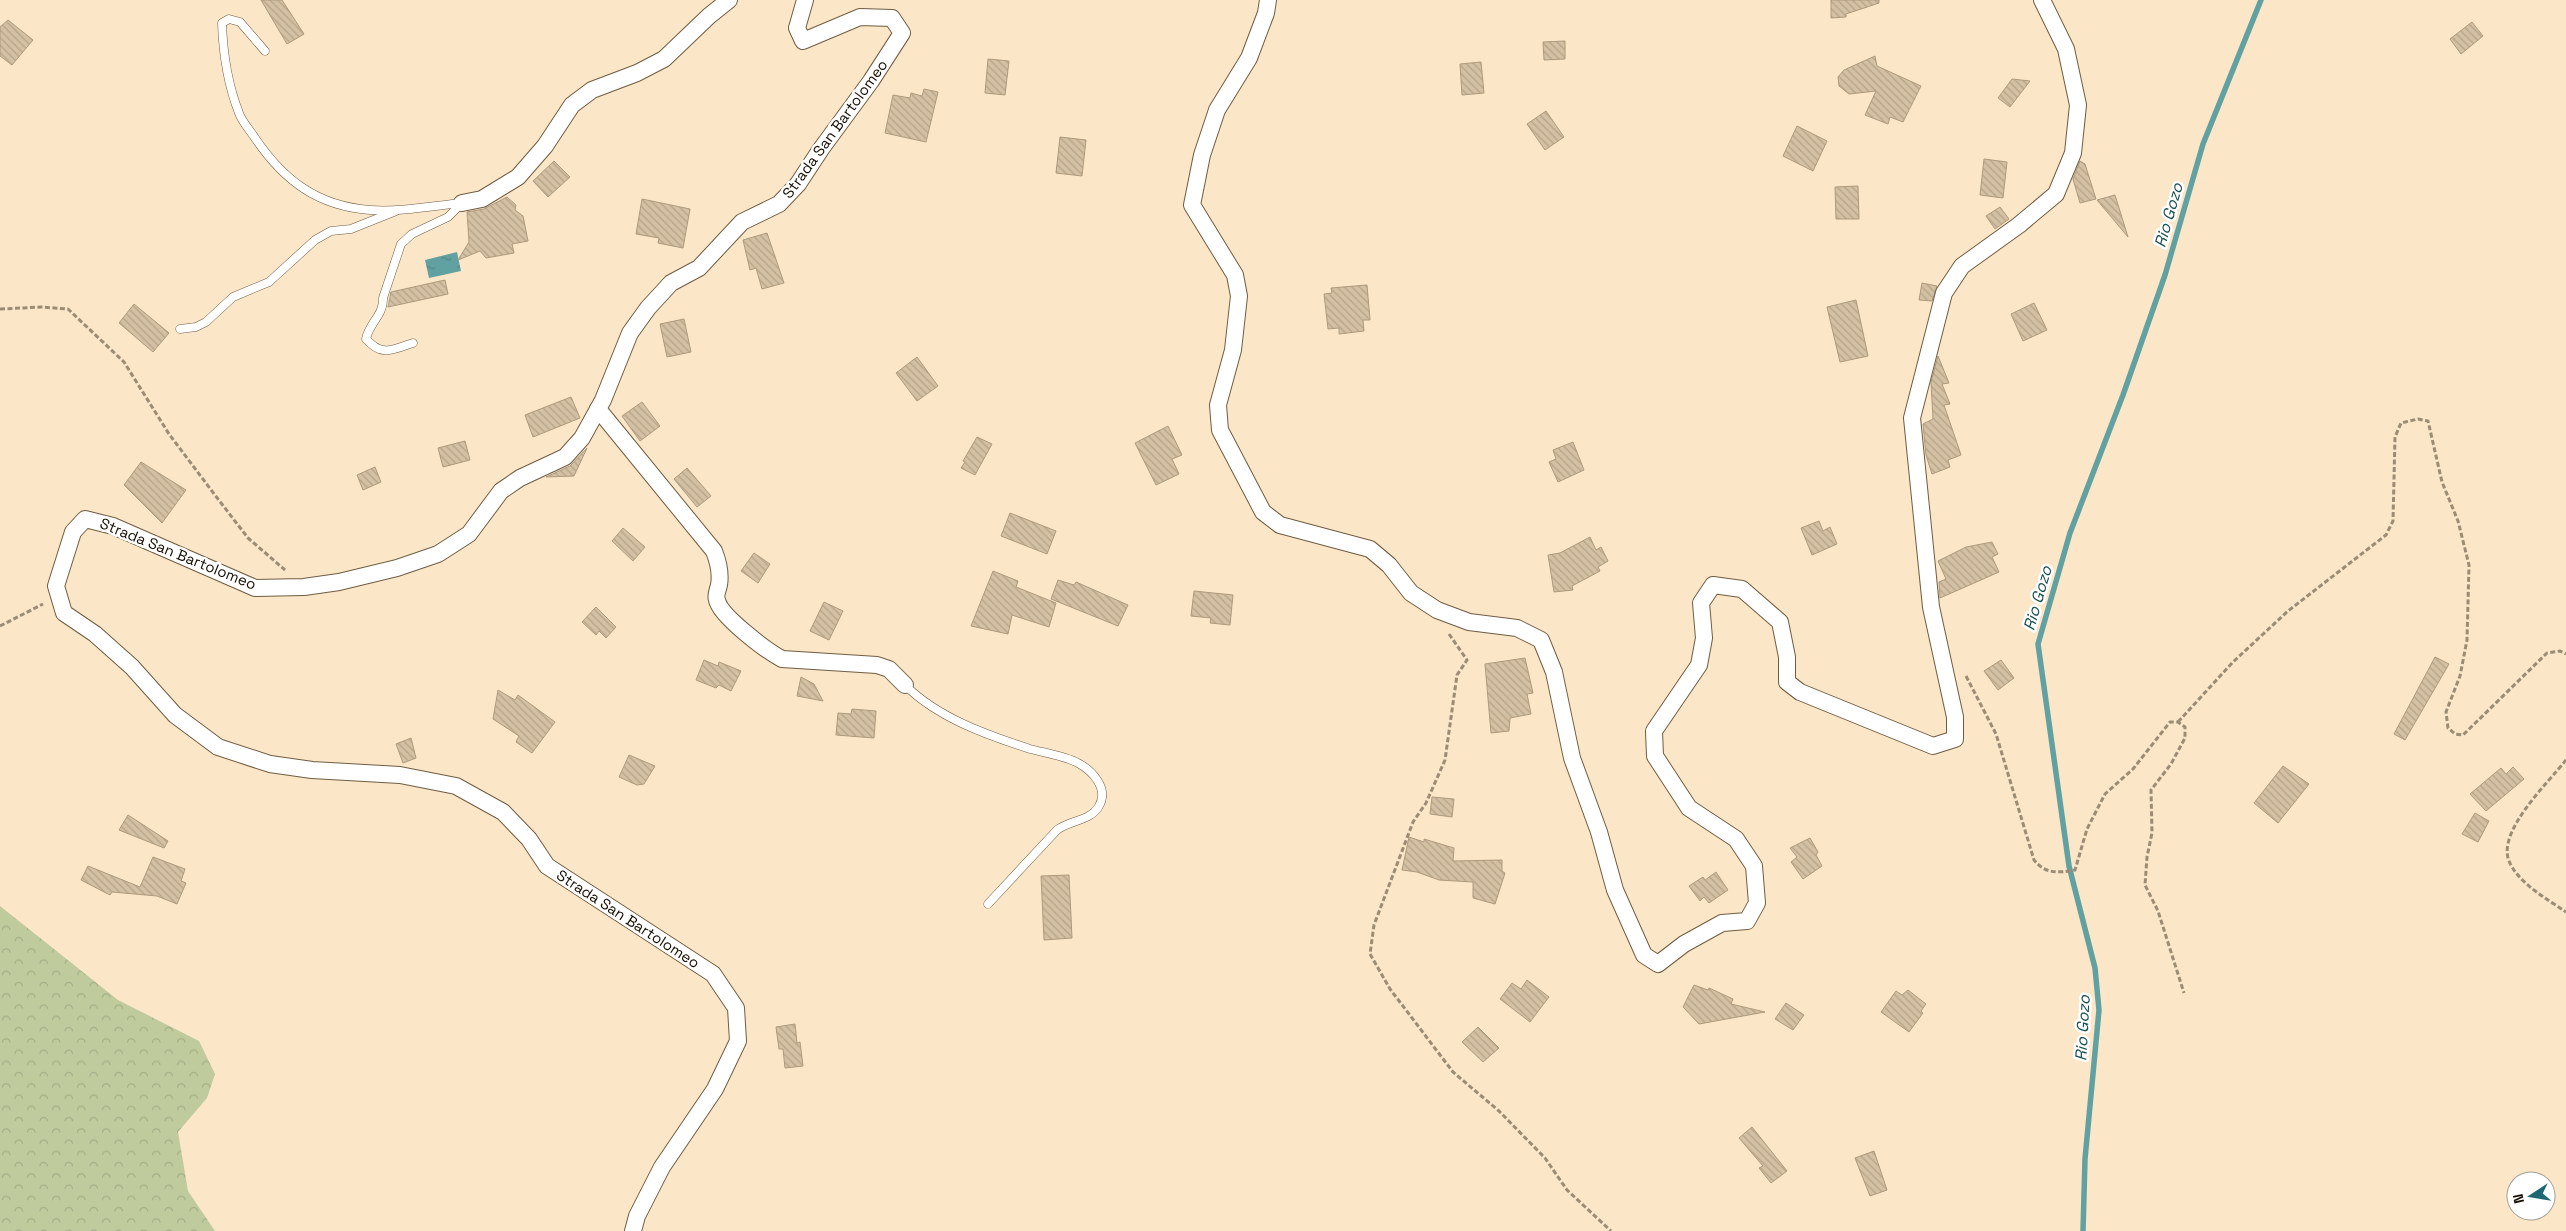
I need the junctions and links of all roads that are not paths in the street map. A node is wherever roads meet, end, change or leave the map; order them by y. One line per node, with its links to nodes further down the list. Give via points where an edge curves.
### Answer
1 (729, 0): 6 (street, via 664,59 637,74 592,90 572,105 545,146 518,177 482,199)
2 (805, 0): 10 (street, Strada San Bartolomeo, via 797,28 803,42 860,17 892,18 902,33 798,184 779,204 742,222 699,268 671,283 648,308 630,333)
3 (1268, 0): 4 (street, via 1249,58 1217,110 1202,155 1192,205 1235,275 1239,296 1233,350 1218,405 1220,430 1263,512 1280,525 1370,549 1389,565 1411,593 1437,610 1469,622 1517,628 1541,640 1554,672 1572,758 1600,832 1615,890 1644,955 1658,964 1684,944 1722,923 1747,920 1757,902 1754,866 1736,839 1689,808 1655,756 1654,731 1699,665 1704,638 1702,603 1713,585 1742,589 1780,622 1787,656 1787,682 1800,692 1933,746 1955,738 1955,717 1931,607 1912,418 1944,293 1962,266 2056,194 2073,152 2078,105 2066,49)
4 (2042, 0)
5 (265, 50): 7 (lane, via 240,22 229,19 222,23 222,51 239,114 266,155 299,188 327,201 369,210)
6 (462, 203): 7 (lane); 9 (lane, via 448,217 412,234 402,244 383,298 384,305 366,339 375,349 383,351)
7 (398, 210): 8 (lane, via 351,229 331,231 315,240 270,282 233,297 206,322)
8 (180, 329)
9 (413, 343)
10 (598, 409): 11 (street, via 714,550 719,565 720,584 716,598 720,608 770,653 782,659 877,665 889,669); 13 (street, Strada San Bartolomeo, via 582,438 565,457 520,478 501,491 469,534 438,554 397,568 304,588 256,588 112,526 85,519 73,532 56,586 64,613 95,634 132,667 176,715 218,747 270,764 312,770 400,774 456,786 502,812 529,839 547,866 713,974 736,1008 738,1041 715,1089 662,1167 637,1216)
11 (905, 685): 12 (lane, via 939,712 1011,743 1078,763 1099,781 1102,792 1100,805 1093,815 1068,822 1057,830)
12 (988, 904)
13 (633, 1231)

